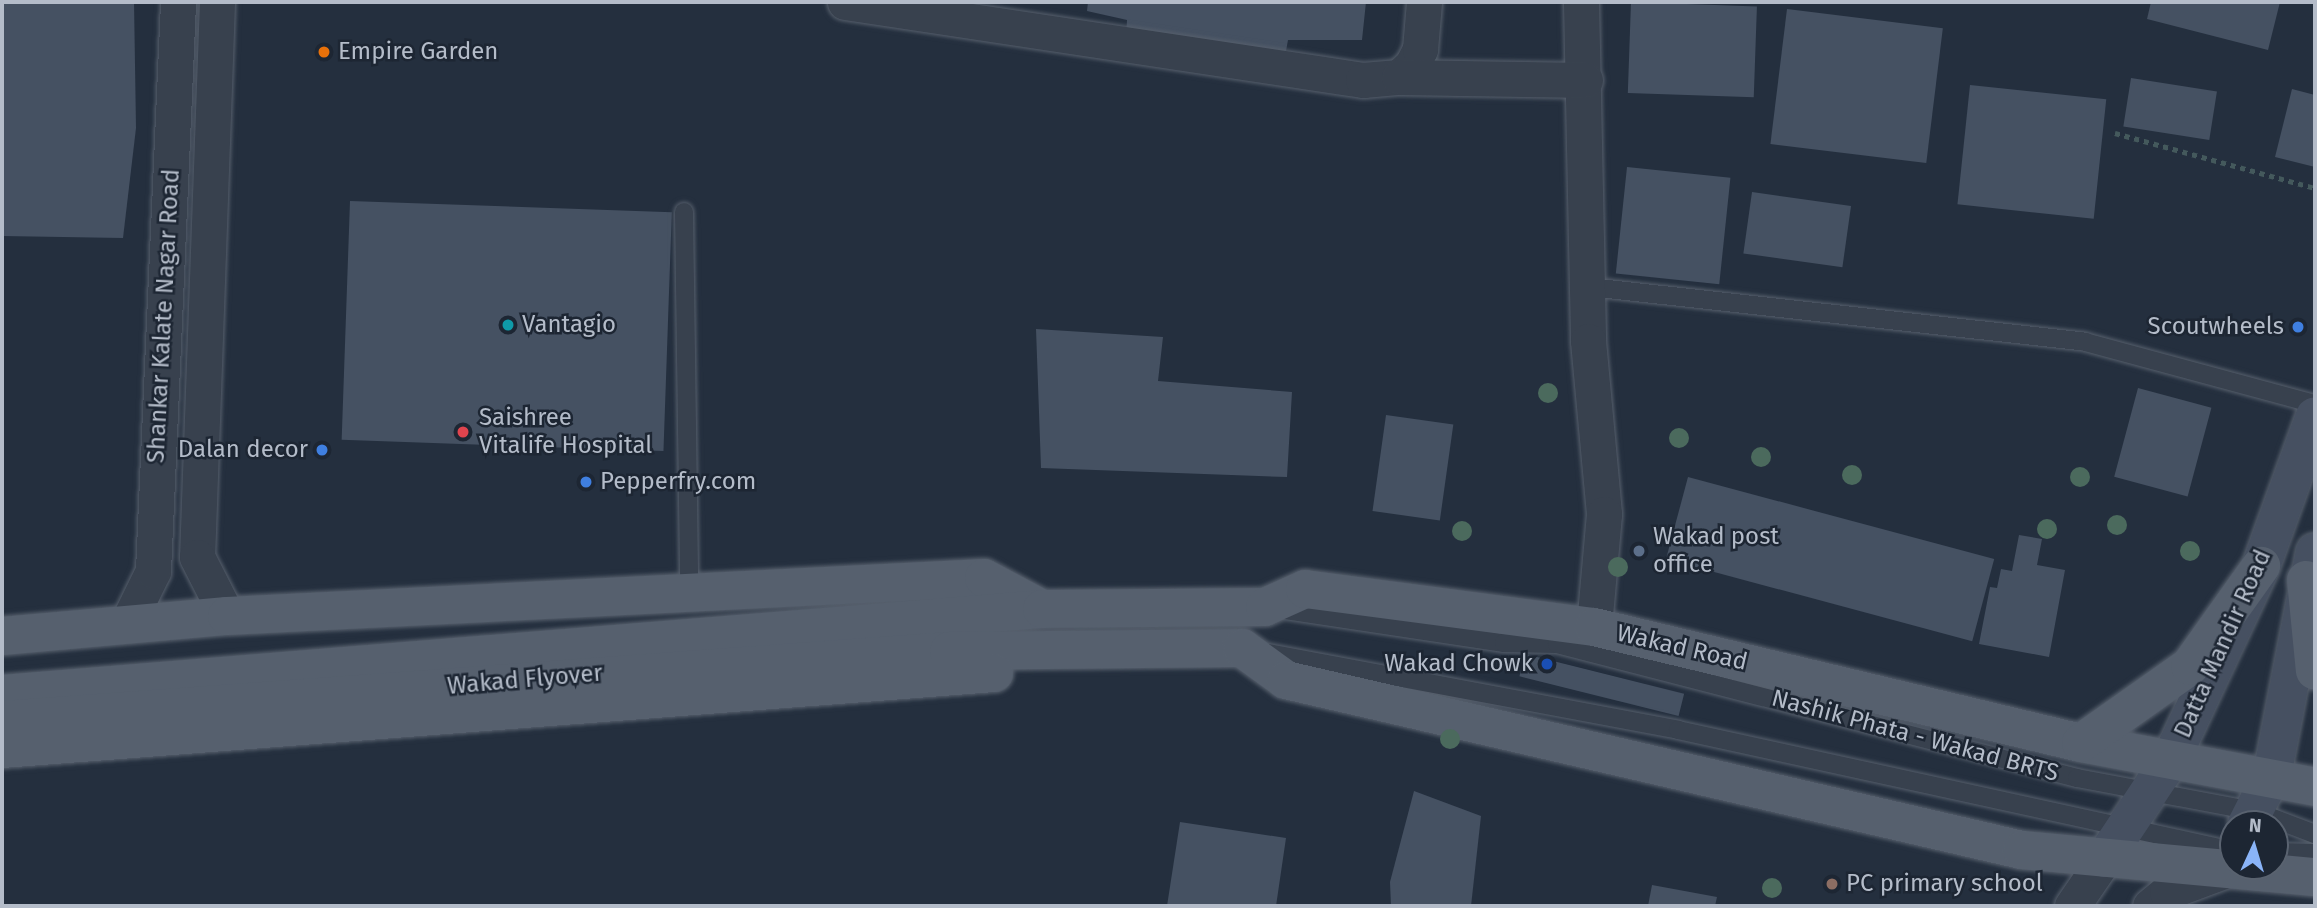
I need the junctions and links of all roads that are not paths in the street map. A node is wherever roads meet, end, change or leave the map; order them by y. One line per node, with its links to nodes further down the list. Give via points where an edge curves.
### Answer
1 (845, 2): 4 (street)
2 (1424, 2): 7 (street, via 1420,49)
3 (1581, 2): 8 (street)
4 (1027, 15): 7 (street, via 1363,80)
5 (177, 17): 6 (street); 19 (street, Shankar Kalate Nagar Road, via 153,571)
6 (216, 18): 18 (street, Shankar Kalate Nagar Road, via 197,557)
7 (1399, 77): 8 (street)
8 (1585, 80): 10 (street)
9 (684, 212): 15 (lane)
10 (1590, 286): 11 (lane, via 2085,342); 20 (street, via 1588,341 1604,514)
11 (2315, 404)
12 (2315, 416): 13 (main road, Datta Mandir Road)
13 (2261, 566): 27 (main road, via 2190,666); 29 (main road, Datta Mandir Road)
14 (2310, 566): 24 (main road); 30 (main road, Datta Mandir Road)
15 (689, 593): 17 (main road, via 984,578); 18 (main road)
16 (1265, 607): 17 (main road, Wakad Road); 20 (main road, Wakad Road, via 1305,589); 32 (lane, Nashik Phata - Wakad BRTS, via 1504,643 1557,644 2077,778)
17 (1042, 608): 21 (main road, Wakad Flyover)
18 (227, 616): 19 (main road)
19 (127, 624): 22 (main road)
20 (1594, 627): 27 (main road, Wakad Road)
21 (946, 634): 23 (main road, Wakad Flyover); 25 (main road, Wakad Flyover); 26 (main road, Wakad Flyover)
22 (2, 636)
23 (1049, 647): 28 (main road, via 991,675); 37 (main road, via 1242,648 1286,680 2022,850)
24 (2315, 671)
25 (2, 694)
26 (2, 720)
27 (2081, 743): 29 (main road, Wakad Road)
28 (2, 750)
29 (2172, 757): 30 (main road, Wakad Road); 32 (main road, Datta Mandir Road)
30 (2272, 775): 31 (main road, Wakad Road); 34 (main road, Datta Mandir Road)
31 (2315, 787)
32 (2146, 789): 33 (lane, Nashik Phata - Wakad BRTS); 37 (main road, Datta Mandir Road)
33 (2221, 810)
34 (2254, 810)
35 (2289, 828): 36 (lane, Nashik Phata - Wakad BRTS)
36 (2315, 834)
37 (2114, 843): 40 (main road); 44 (street)
38 (2289, 852): 39 (lane)
39 (2315, 853)
40 (2219, 857)
41 (2219, 864): 45 (street, via 2166,892)
42 (2289, 871): 43 (main road)
43 (2315, 877)
44 (2072, 906)
45 (2150, 906)

